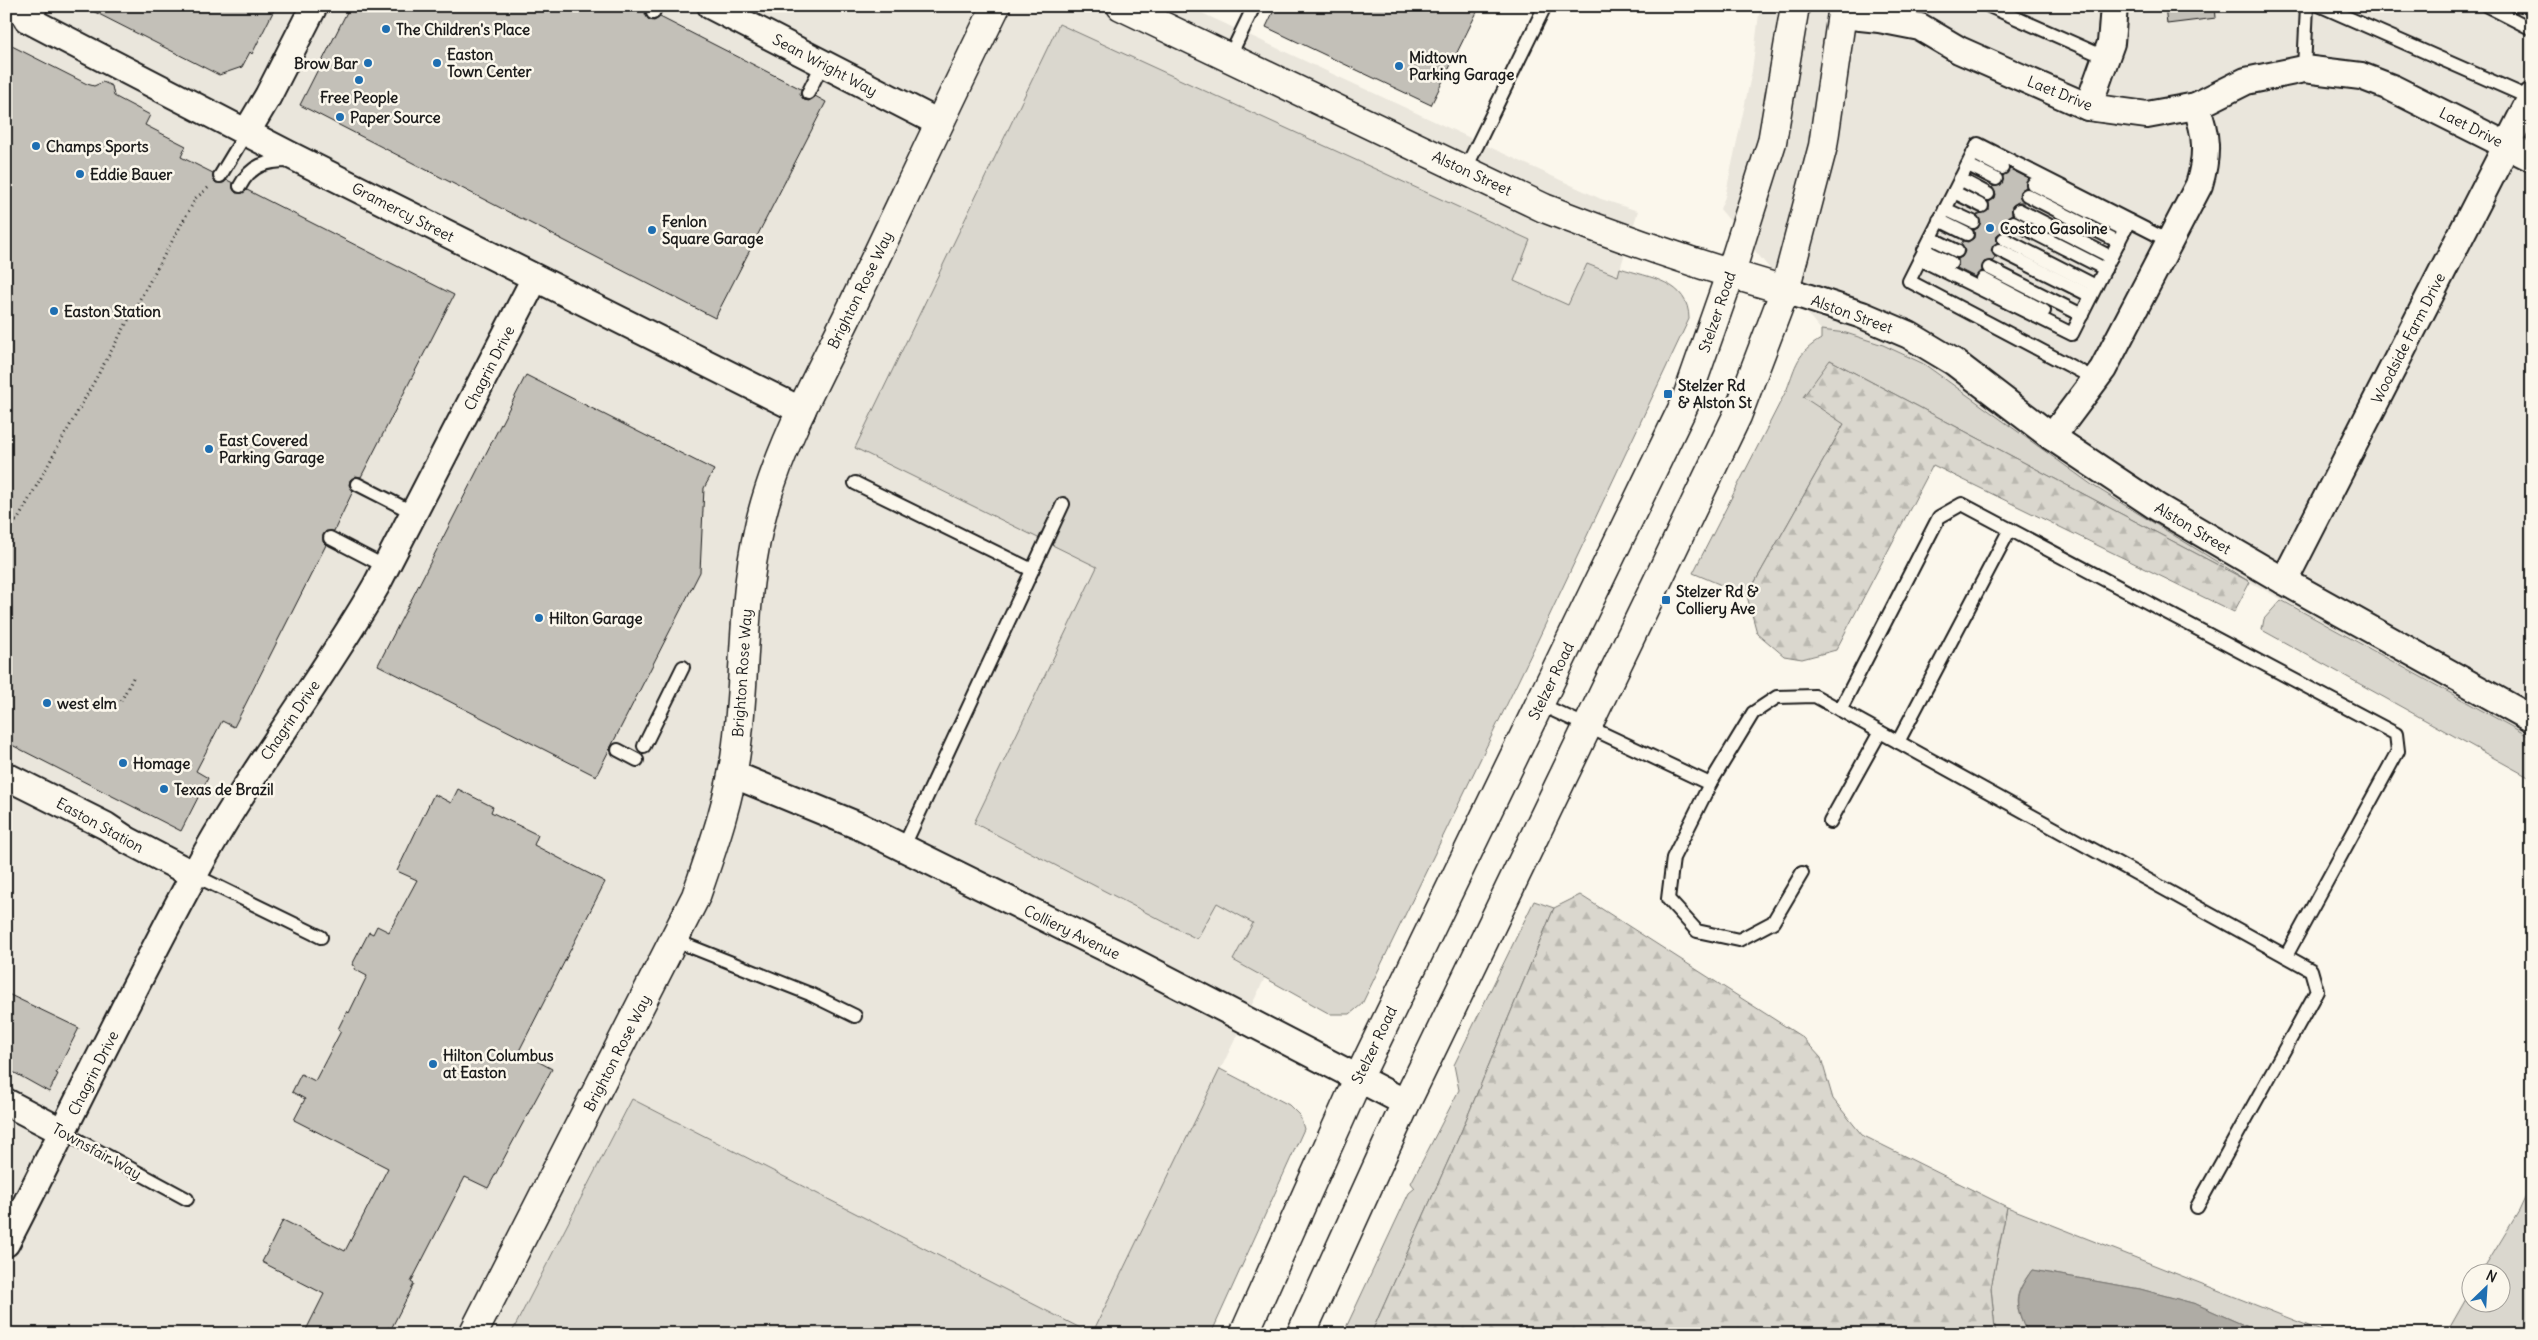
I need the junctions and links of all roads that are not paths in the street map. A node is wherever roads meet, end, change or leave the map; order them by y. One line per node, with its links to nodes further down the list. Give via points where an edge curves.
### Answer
1 (314, 6): 25 (street)
2 (711, 6): 18 (street, Sean Wright Way)
3 (996, 6): 24 (main road, Brighton Rose Way)
4 (1121, 6): 16 (main road, Alston Street)
5 (1254, 6): 16 (lane)
6 (1545, 6): 30 (lane)
7 (1794, 6): 53 (main road, Stelzer Road, via 1772,142)
8 (1989, 6): 17 (lane)
9 (2114, 6): 17 (street, via 2114,28)
10 (2307, 6): 19 (lane)
11 (2321, 6): 21 (lane)
12 (2486, 6): 15 (lane)
13 (22, 11): 25 (street, Gramercy Street)
14 (1843, 11): 23 (street, Laet Drive, via 1920,28 1959,50); 55 (main road, via 1823,146)
15 (2532, 29)
16 (1229, 58): 30 (main road, Alston Street)
17 (2107, 58): 23 (street)
18 (822, 65): 20 (lane); 24 (street, Sean Wright Way)
19 (2304, 69): 22 (street, Laet Drive, via 2246,81); 26 (street, Laet Drive, via 2369,79)
20 (808, 93)
21 (2531, 97): 26 (street, Woodside Farm Drive)
22 (2196, 106): 23 (street, Laet Drive, via 2147,116); 45 (street, via 2204,129 2205,164 2199,185)
23 (2088, 107)
24 (939, 124): 60 (main road, Brighton Rose Way)
25 (246, 133): 29 (street, Gramercy Street); 32 (lane)
26 (2507, 145): 27 (street, Laet Drive); 70 (street, Woodside Farm Drive)
27 (2532, 158)
28 (1970, 159): 31 (lane); 33 (lane); 42 (lane, via 1978,144)
29 (302, 162): 34 (lane, via 272,161 258,165); 54 (street, Gramercy Street)
30 (1465, 170): 53 (main road, Alston Street, via 1594,228)
31 (1999, 174)
32 (220, 176)
33 (1960, 179): 35 (lane); 36 (lane)
34 (240, 186)
35 (1954, 192): 37 (lane); 39 (lane)
36 (1988, 194)
37 (1982, 206)
38 (2019, 210): 50 (lane)
39 (1942, 215): 40 (lane); 43 (lane); 44 (lane)
40 (1973, 222)
41 (2013, 222): 52 (lane)
42 (2127, 226): 45 (lane); 46 (lane); 46 (lane, via 2030,190)
43 (1967, 234)
44 (1930, 238): 48 (lane); 49 (lane)
45 (2169, 241): 59 (street, via 2133,314 2103,369)
46 (2119, 242): 50 (lane)
47 (2001, 244): 56 (lane)
48 (1957, 251)
49 (1922, 255): 51 (lane); 58 (lane, via 2072,334); 59 (lane, via 1909,280)
50 (2111, 258): 52 (lane)
51 (1951, 263)
52 (2105, 270): 56 (lane)
53 (1730, 274): 55 (main road, Alston Street); 72 (main road, Stelzer Road, via 1685,403)
54 (535, 278): 60 (street, Gramercy Street); 65 (street, Chagrin Drive)
55 (1785, 290): 61 (street, Alston Street, via 1862,315 1909,335 1954,362); 75 (main road, via 1737,416)
56 (2094, 291): 57 (lane)
57 (2082, 315): 58 (lane); 58 (lane, via 1986,273)
58 (2075, 327)
59 (2094, 379): 61 (street)
60 (802, 411): 81 (main road, Brighton Rose Way, via 772,481 753,553)
61 (2052, 437): 70 (street, Alston Street, via 2157,507)
62 (855, 483): 69 (lane)
63 (357, 484): 65 (lane)
64 (1063, 504): 69 (lane)
65 (414, 513): 68 (street, Chagrin Drive)
66 (2010, 530): 73 (lane, via 1962,504 1939,517); 77 (lane); 90 (lane, via 2396,734 2398,751)
67 (330, 538): 68 (lane)
68 (386, 567): 87 (street, Chagrin Drive, via 348,634 258,769)
69 (1032, 570): 85 (lane)
70 (2284, 581): 74 (street, Alston Street)
71 (683, 667): 78 (lane)
72 (1540, 704): 75 (lane); 92 (main road, Stelzer Road)
73 (1840, 710): 76 (lane); 83 (lane, via 1815,696 1777,697 1753,713)
74 (2532, 719)
75 (1588, 727): 83 (lane); 94 (main road)
76 (1880, 732): 77 (lane); 84 (lane)
77 (1898, 742): 90 (lane)
78 (644, 746)
79 (618, 750): 80 (lane)
80 (637, 760)
81 (732, 774): 85 (street, Colliery Avenue); 89 (main road, Brighton Rose Way, via 706,868)
82 (6, 776): 87 (street, Easton Station)
83 (1710, 784): 86 (lane, via 1673,858 1668,899 1697,931 1740,940 1774,922)
84 (1830, 822)
85 (903, 848): 92 (street, Colliery Avenue, via 1180,985)
86 (1802, 873)
87 (194, 875): 88 (lane); 95 (street, Chagrin Drive)
88 (321, 937)
89 (674, 940): 91 (lane, via 810,994); 99 (main road, Brighton Rose Way)
90 (2286, 956): 97 (lane, via 2311,970 2317,991)
91 (855, 1016)
92 (1358, 1079): 94 (street, Colliery Avenue); 100 (main road, Stelzer Road)
93 (6, 1102): 95 (street, Townsfair Way)
94 (1406, 1103): 101 (main road)
95 (63, 1132): 96 (lane, Townsfair Way); 98 (street, Chagrin Drive)
96 (187, 1199)
97 (2198, 1207)
98 (6, 1243)
99 (473, 1334)
100 (1244, 1334)
101 (1301, 1334)

